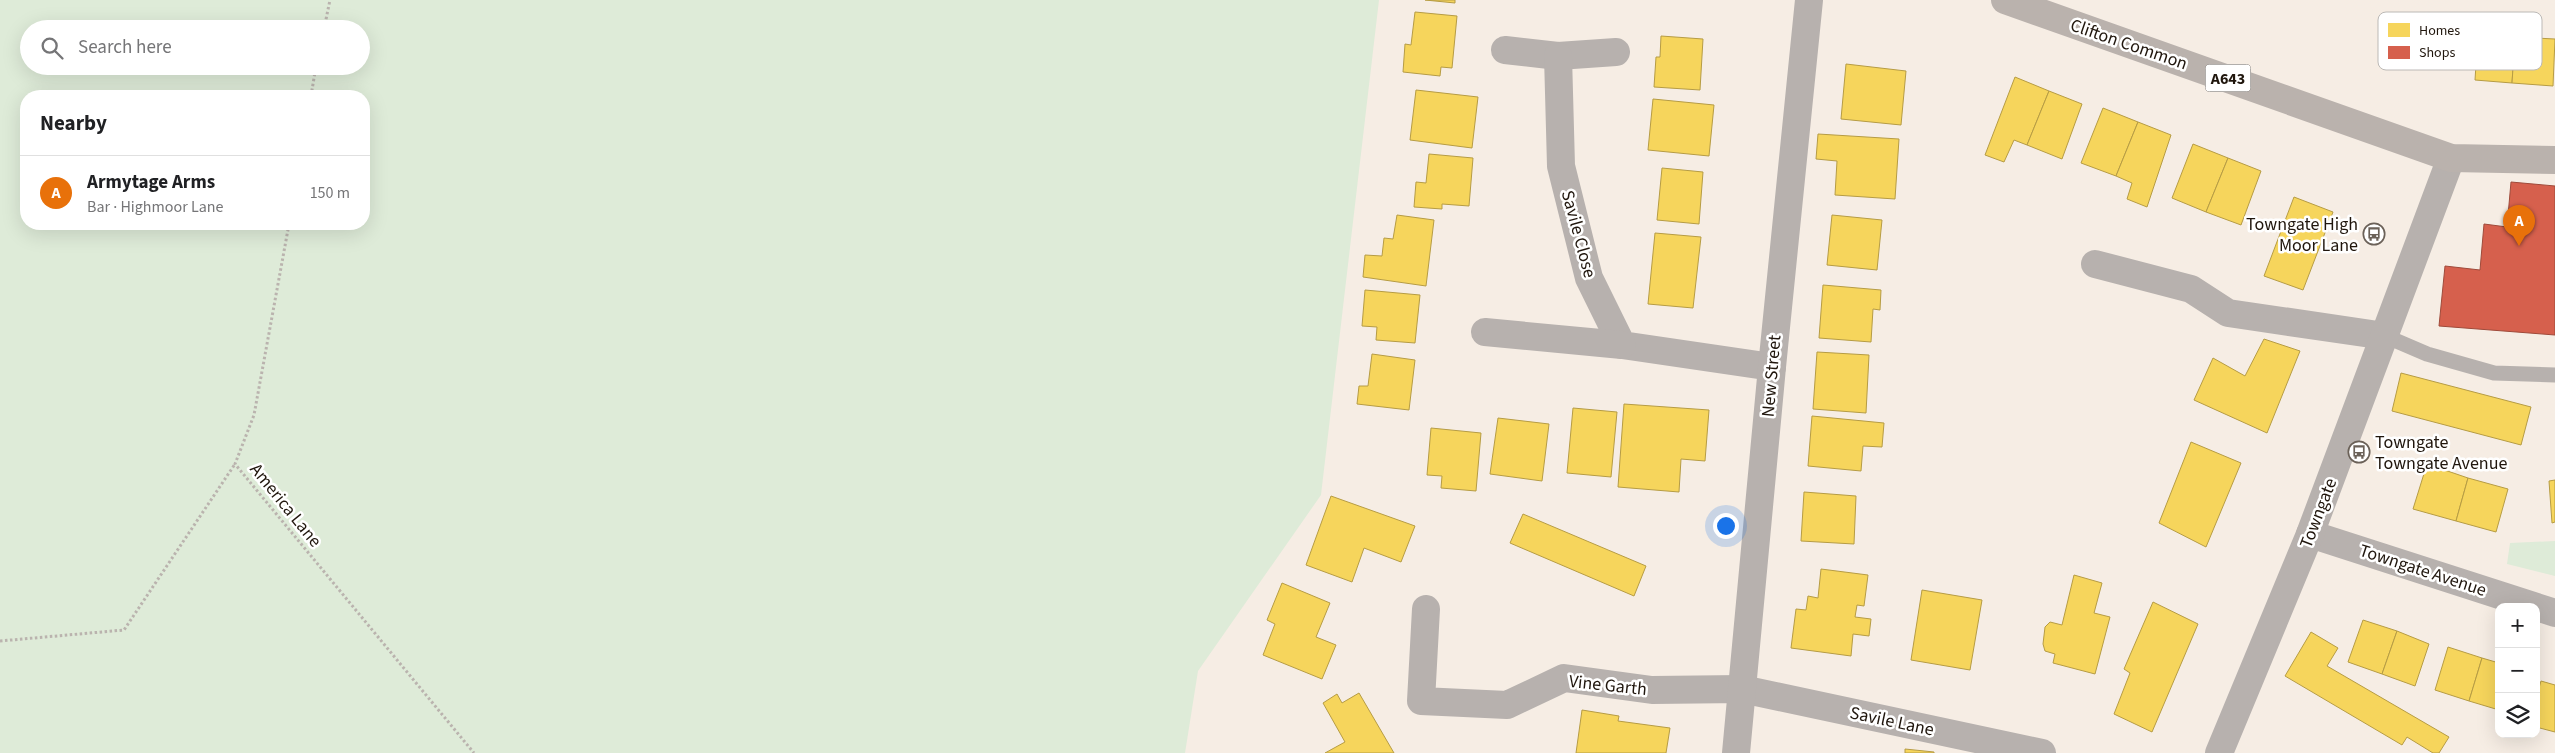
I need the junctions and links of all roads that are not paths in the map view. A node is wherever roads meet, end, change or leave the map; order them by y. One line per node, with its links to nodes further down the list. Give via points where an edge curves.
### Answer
1 (1809, 0): 12 (street, New Street)
2 (2005, 0): 6 (main road, Clifton Common / A643)
3 (1505, 50): 5 (street)
4 (1616, 52): 5 (street)
5 (1558, 56): 11 (street, Savile Close, via 1561,166 1589,278)
6 (2452, 158): 7 (main road, A643); 10 (street, Towngate)
7 (2555, 160)
8 (2095, 264): 10 (street, via 2191,289 2228,313)
9 (1485, 332): 11 (street)
10 (2385, 336): 13 (lane, via 2427,354 2494,373); 14 (street, Towngate)
11 (1622, 345): 12 (street)
12 (1772, 367): 17 (street, New Street)
13 (2555, 375)
14 (2310, 534): 16 (street, Towngate Avenue); 20 (street, Towngate)
15 (1426, 609): 17 (street, Vine Garth, via 1421,701 1507,705 1564,678 1652,690)
16 (2555, 613)
17 (1742, 689): 18 (street, New Street); 19 (street, Savile Lane)
18 (1736, 753)
19 (2042, 753)
20 (2219, 753)

